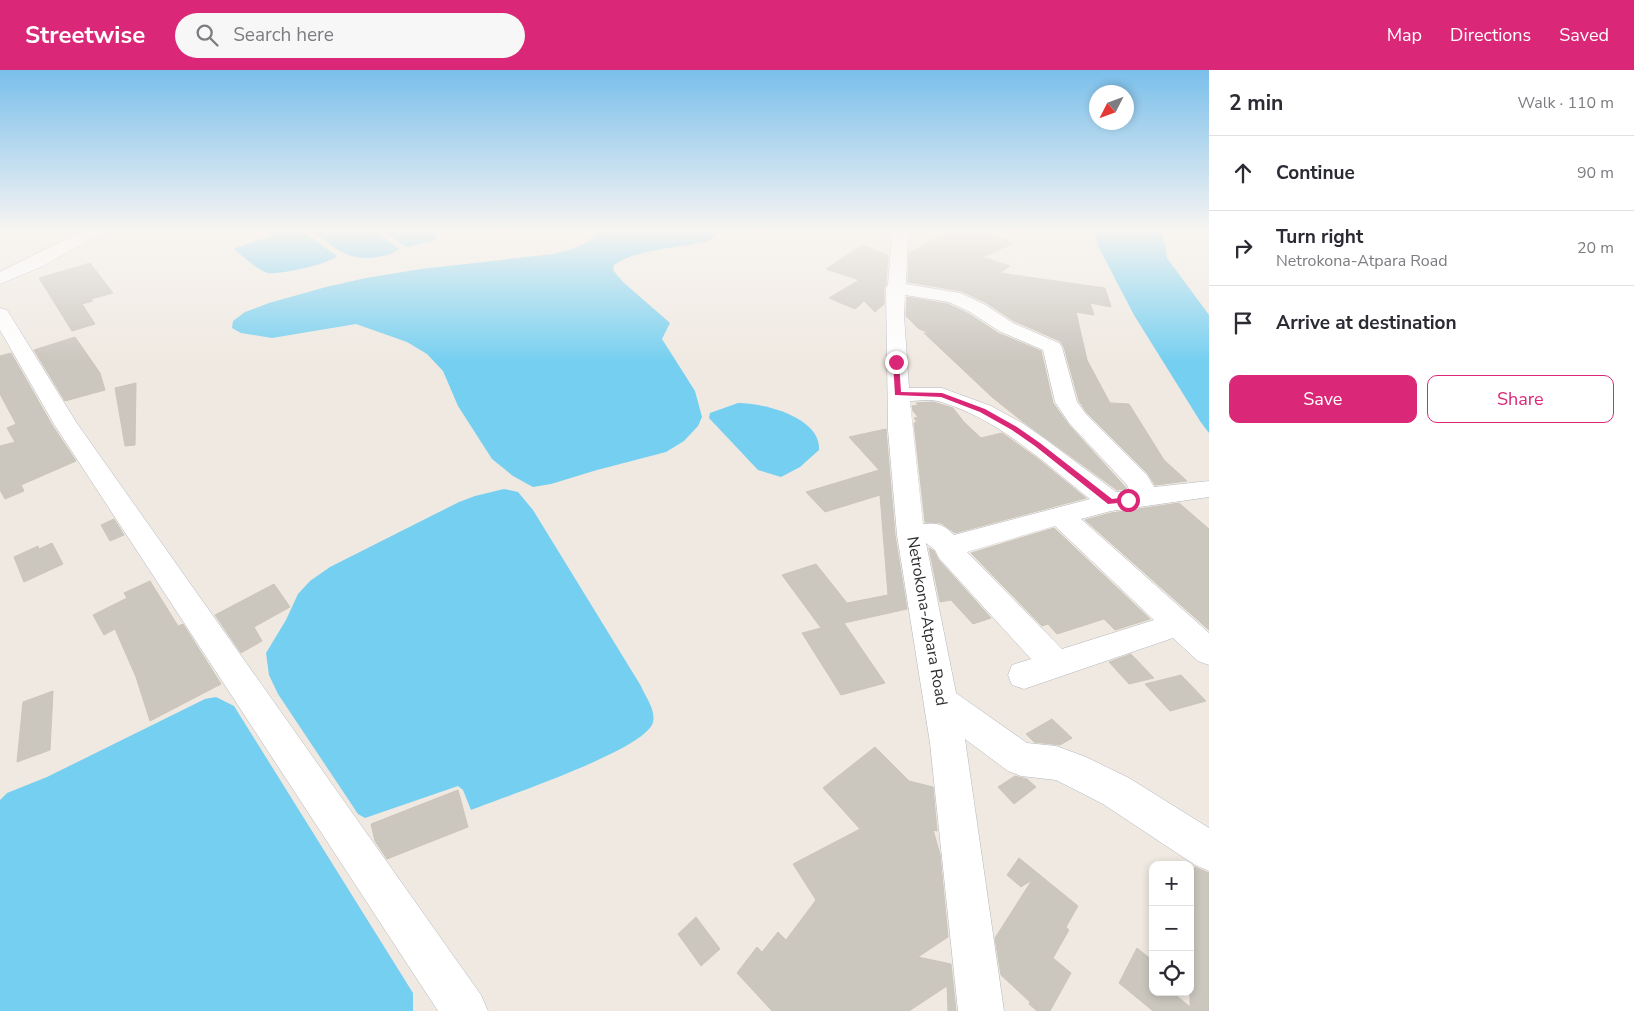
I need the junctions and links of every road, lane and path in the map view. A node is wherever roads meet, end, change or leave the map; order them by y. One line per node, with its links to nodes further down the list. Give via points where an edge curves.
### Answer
1 (896, 274): 2 (street, Netrokona-Atpara Road)
2 (895, 288): 4 (street, Netrokona-Atpara Road); 6 (street, via 954,297 1006,327 1052,347 1066,402 1078,419 1138,481)
3 (0, 314): 17 (street, via 66,424)
4 (898, 394): 7 (street, via 942,395 982,411 1037,444); 9 (street, Netrokona-Atpara Road)
5 (1208, 489): 6 (street)
6 (1146, 497): 7 (street)
7 (1111, 502): 8 (street)
8 (1061, 516): 10 (street); 11 (street)
9 (911, 535): 10 (street, via 934,532); 15 (street, Netrokona-Atpara Road)
10 (949, 547): 13 (street, via 949,551)
11 (1179, 624): 12 (street); 13 (street)
12 (1209, 652)
13 (1056, 664): 14 (street)
14 (1024, 675)
15 (941, 702): 16 (street, via 1021,759 1056,763 1073,769 1116,791); 18 (street, Netrokona-Atpara Road)
16 (1209, 851)
17 (465, 1011)
18 (981, 1011)

